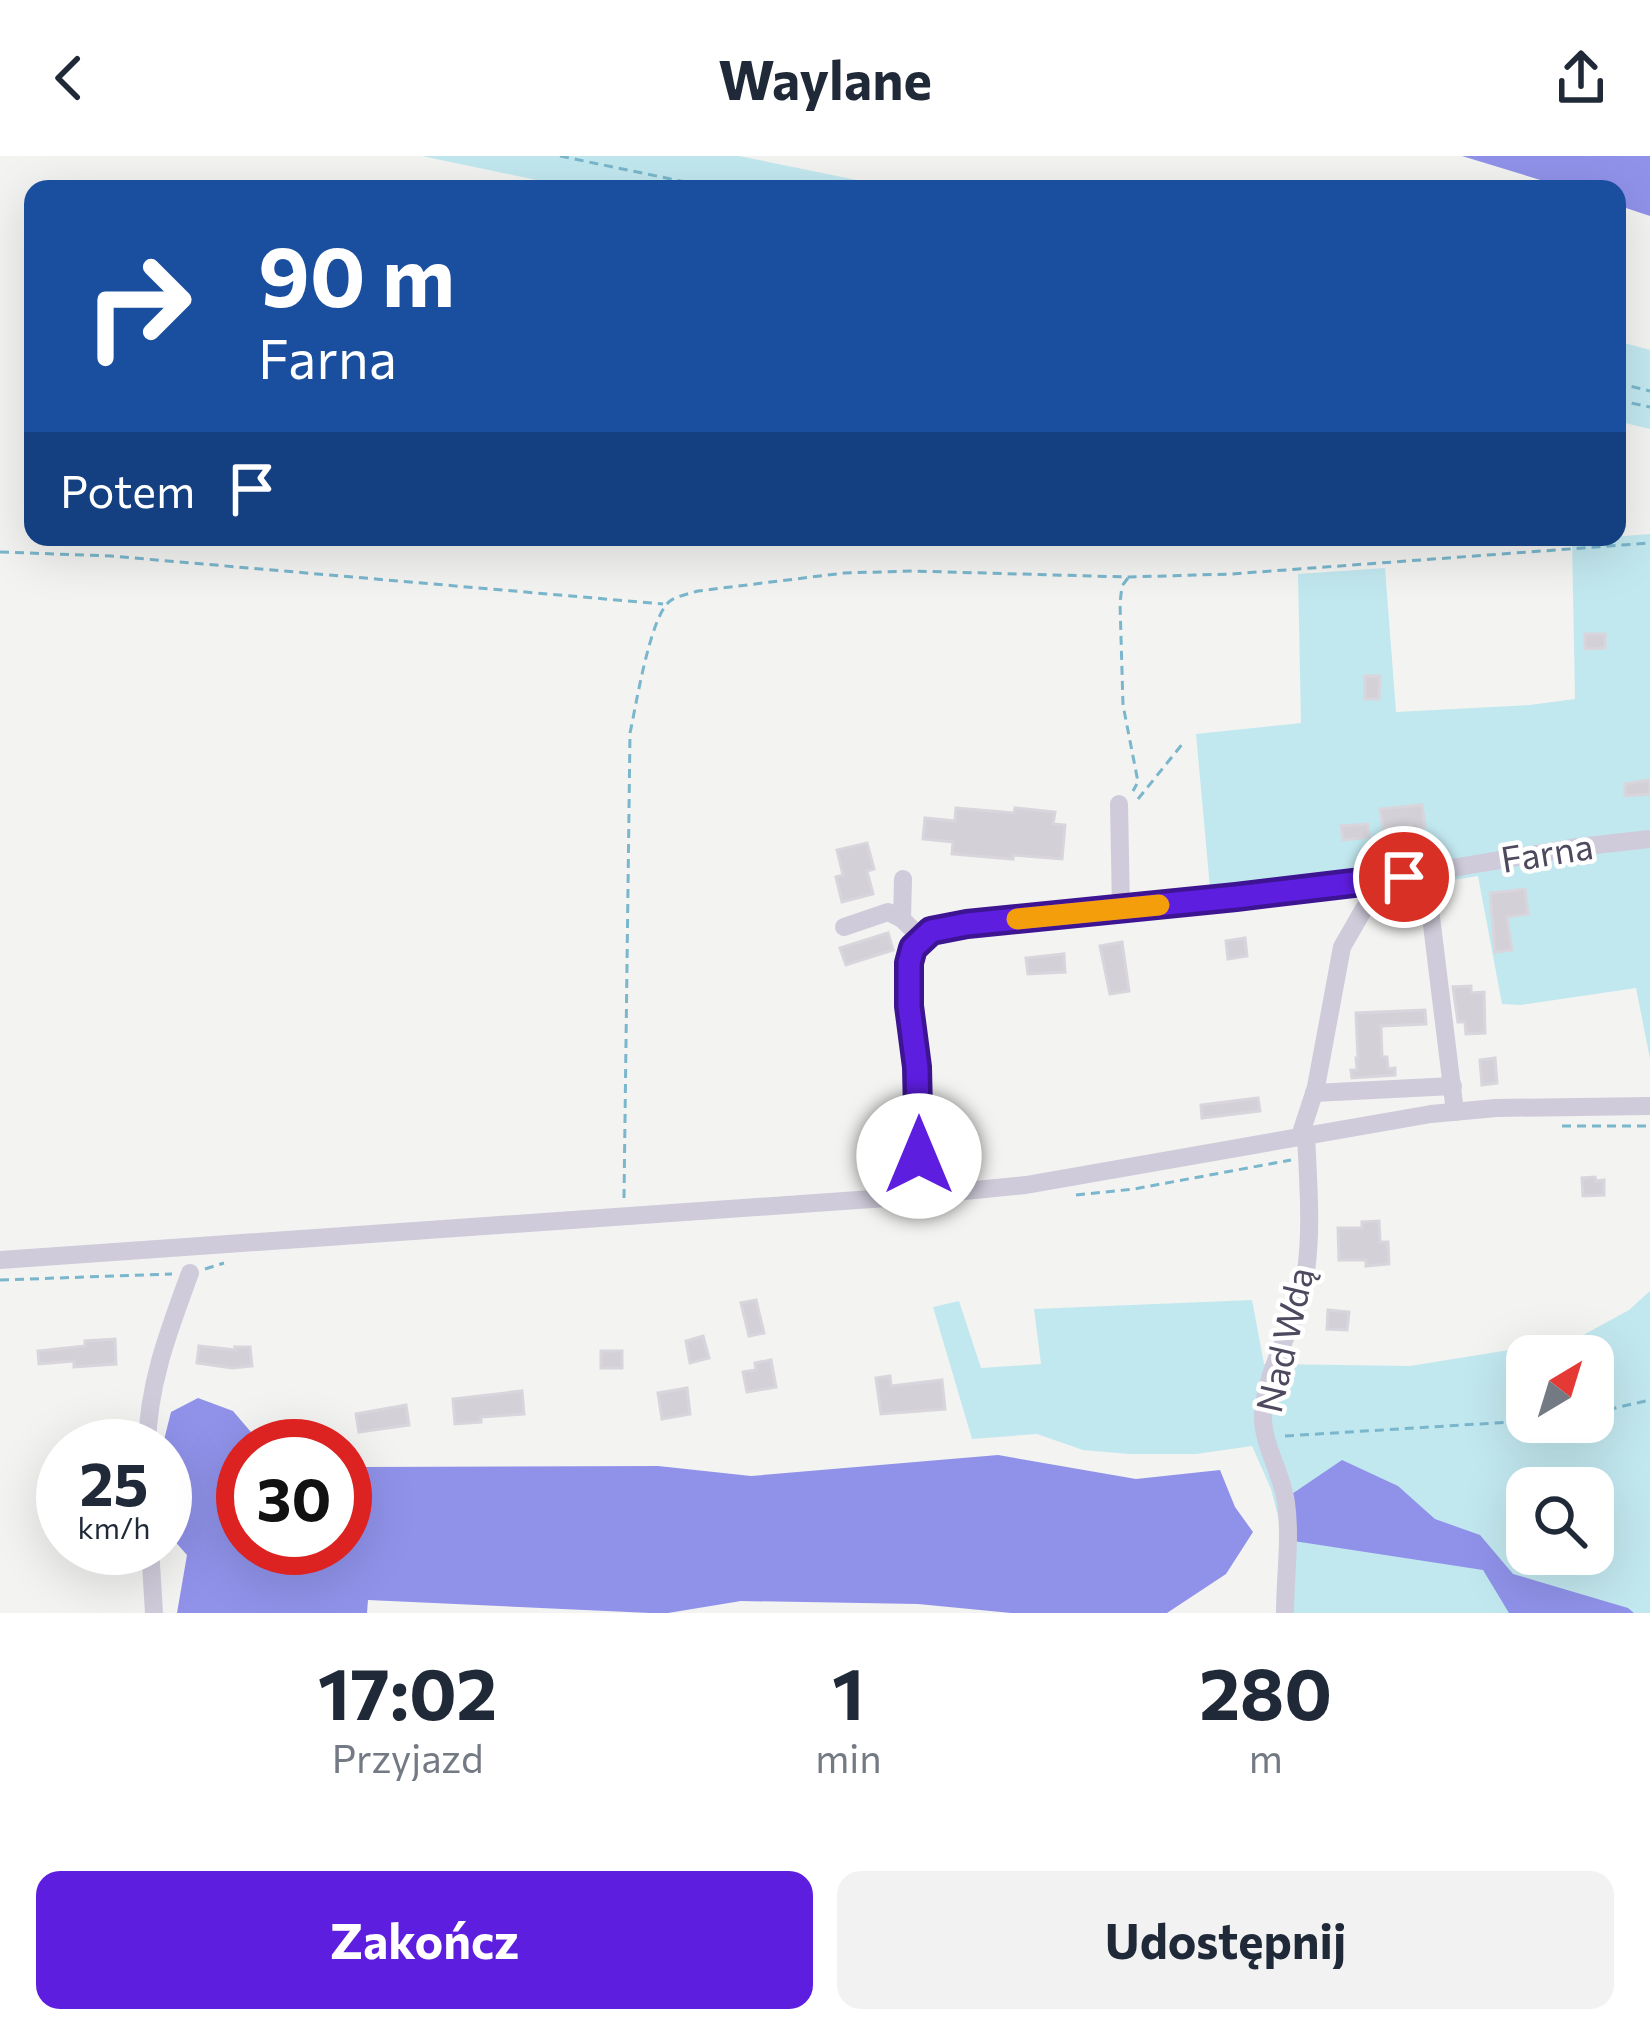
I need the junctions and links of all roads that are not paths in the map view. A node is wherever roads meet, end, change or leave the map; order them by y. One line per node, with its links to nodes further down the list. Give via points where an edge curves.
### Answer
1 (1119, 804): 6 (street)
2 (1650, 839): 3 (street, Farna)
3 (1429, 873): 5 (street, Farna); 10 (street)
4 (904, 879): 7 (street)
5 (1380, 880): 6 (street, Farna); 11 (street, Nad Wdą, via 1342,946)
6 (1121, 908): 9 (street, Farna, via 941,927)
7 (902, 920): 8 (street, via 888,913); 9 (street)
8 (844, 927)
9 (921, 938): 15 (street, via 908,977 919,1102)
10 (1453, 1086): 11 (street); 13 (street)
11 (1314, 1093): 14 (street, Nad Wdą)
12 (1650, 1106): 13 (street)
13 (1456, 1112): 14 (street)
14 (1304, 1142): 15 (street); 21 (street, Nad Wdą, via 1305,1279 1263,1418 1286,1498)
15 (915, 1196): 16 (street)
16 (0, 1260)
17 (190, 1273): 18 (street, via 162,1350)
18 (150, 1419)
19 (152, 1575): 20 (street)
20 (154, 1613)
21 (1285, 1613)

